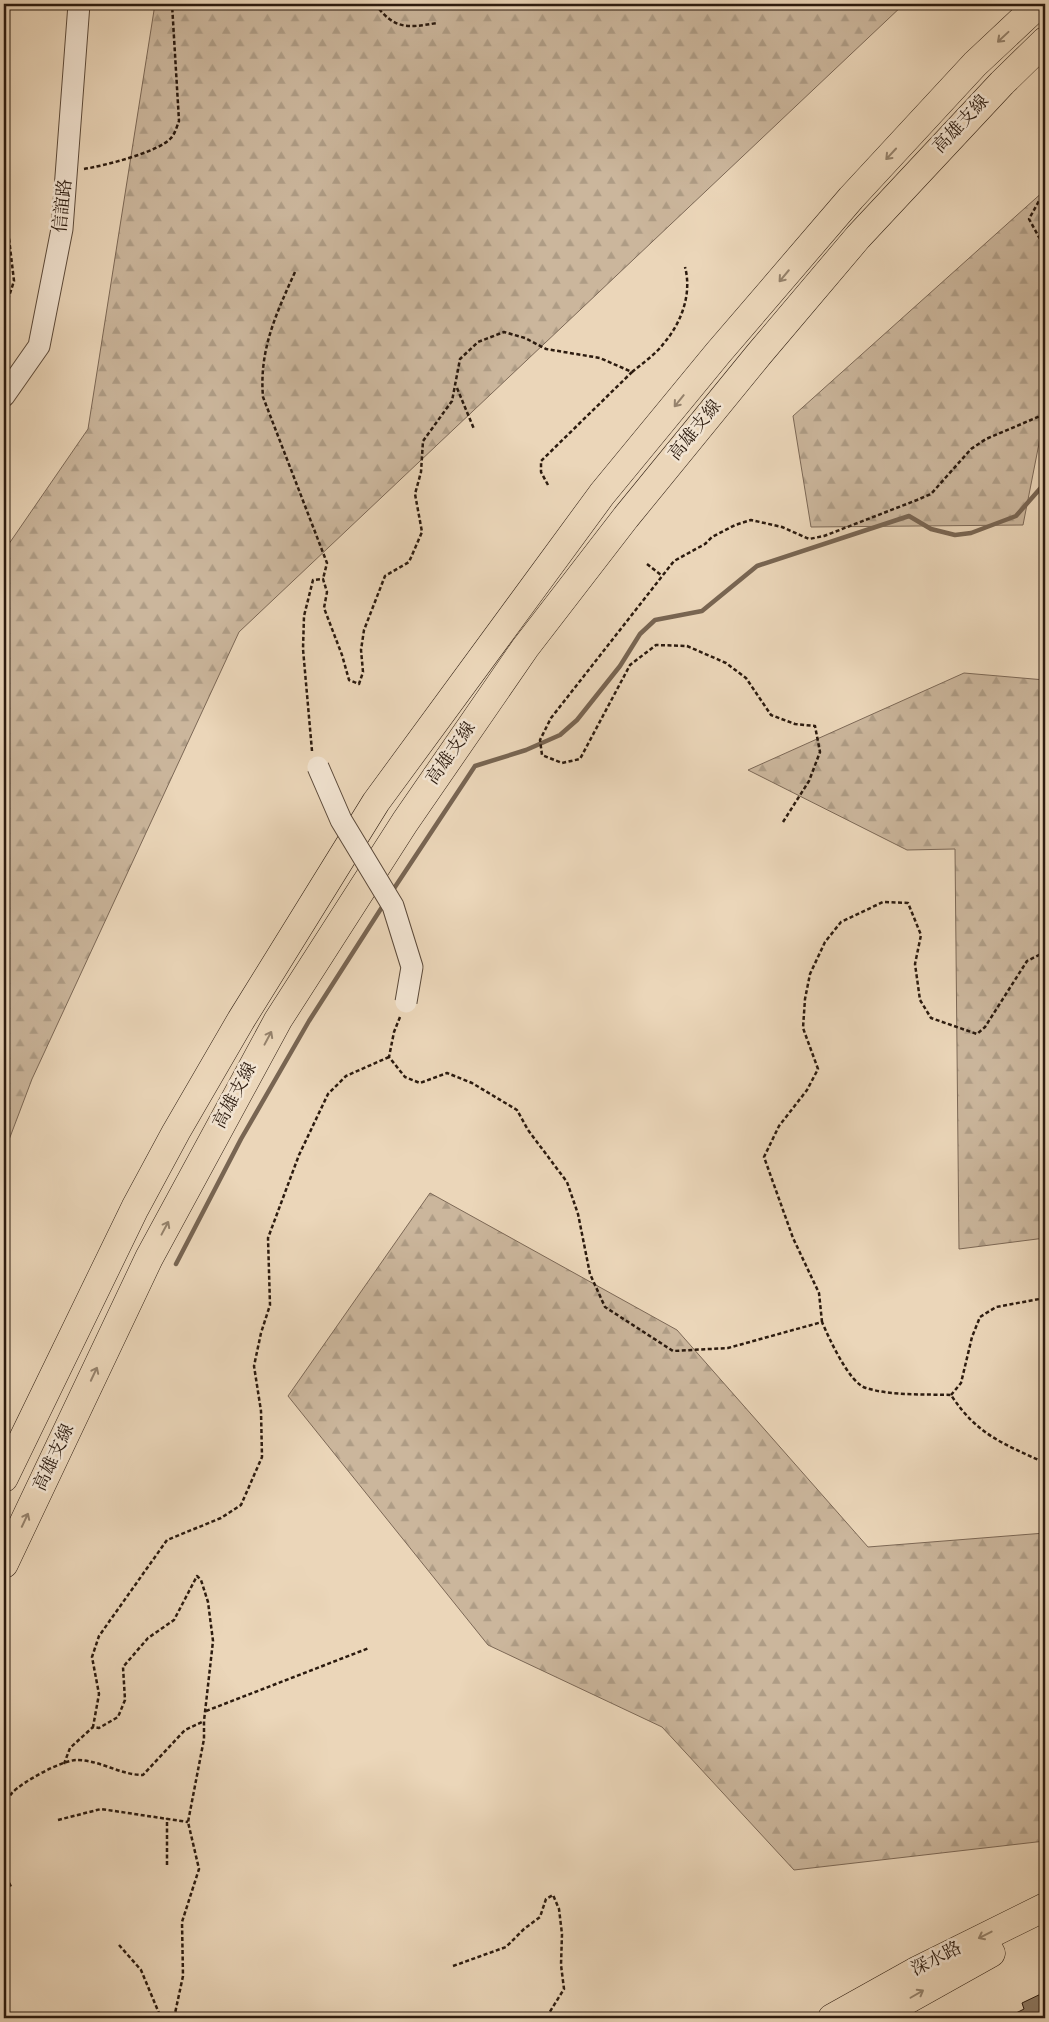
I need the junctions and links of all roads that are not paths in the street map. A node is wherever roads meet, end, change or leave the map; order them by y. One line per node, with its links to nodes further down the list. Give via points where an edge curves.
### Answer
1 (79, 4): 4 (street, 信誼路, via 62,229 39,346)
2 (1039, 4): 7 (main road, 高雄支線, one-way to 7, via 975,64 851,198 706,368 602,494 376,802 176,1132 135,1208)
3 (1045, 42): 8 (main road, 高雄支線, one-way to 3, via 149,1258 278,1020 405,822 525,648 626,517 759,354 858,237 1002,83)
4 (4, 396)
5 (318, 767): 6 (street, bridge, via 341,820 393,906 412,967)
6 (406, 1002)
7 (4, 1478)
8 (4, 1564)
9 (1045, 1907): 11 (main road, 深水路, one-way to 11, via 918,1970)
10 (1045, 1926): 12 (main road, 深水路, one-way to 10)
11 (832, 2018)
12 (875, 2018)

